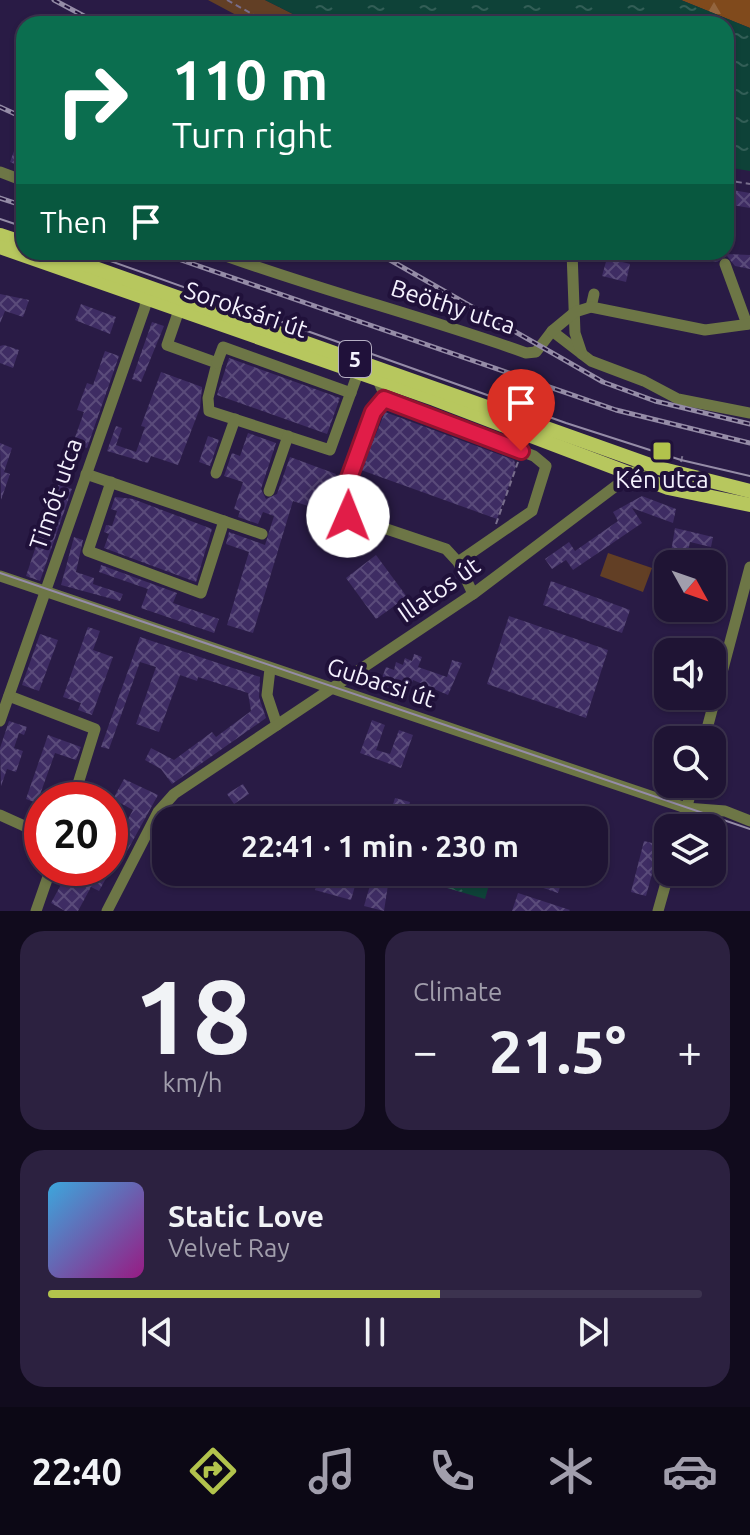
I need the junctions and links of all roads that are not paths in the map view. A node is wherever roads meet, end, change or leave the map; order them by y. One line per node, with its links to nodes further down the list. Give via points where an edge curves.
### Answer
1 (37, 260): 8 (main road, Soroksári út / 5)
2 (73, 260): 6 (main road, Soroksári út / 5)
3 (236, 260): 13 (street, Beöthy utca, via 526,353 536,352)
4 (572, 260): 11 (street)
5 (725, 264): 12 (street)
6 (141, 283): 8 (street); 23 (main road, Soroksári út / 5)
7 (594, 294): 9 (street)
8 (147, 299): 10 (main road, Soroksári út / 5); 26 (street, Timót utca)
9 (591, 307): 11 (street); 12 (street, via 705,330)
10 (179, 310): 15 (street, via 167,345); 16 (main road, Soroksári út / 5)
11 (575, 312): 13 (street); 14 (street)
12 (748, 324)
13 (552, 331): 14 (street)
14 (583, 356): 20 (street, via 678,399)
15 (217, 363): 18 (street, via 223,347); 21 (street, via 209,411)
16 (358, 373): 17 (main road, Soroksári út / 5); 18 (street)
17 (378, 380): 19 (street); 27 (main road, Soroksári út / 5)
18 (351, 393): 22 (street, via 330,450)
19 (384, 399): 34 (street, via 373,412 342,497 343,511 446,549); 34 (street, via 521,451 546,466 532,511)
20 (750, 413)
21 (235, 419): 22 (street); 25 (street)
22 (288, 436): 29 (street)
23 (621, 455): 24 (main road, Soroksári út / 5); 27 (street)
24 (659, 468): 27 (street, Illatos út, via 644,466); 30 (main road, Soroksári út / 5)
25 (216, 473)
26 (86, 474): 28 (street); 37 (street, Timót utca)
27 (625, 477): 31 (main road); 38 (street, Illatos út)
28 (111, 482): 32 (street); 32 (street, via 88,551 201,593)
29 (269, 491)
30 (750, 491)
31 (750, 505)
32 (224, 521): 33 (street)
33 (262, 534)
34 (458, 562): 38 (street)
35 (750, 567): 44 (street)
36 (0, 576): 37 (street, Gubacsi út)
37 (45, 592): 39 (street, Gubacsi út); 41 (street, Timót utca)
38 (473, 594): 40 (street, Illatos út)
39 (270, 669): 40 (street, Gubacsi út); 43 (street, via 267,695)
40 (329, 690): 43 (street, Illatos út); 47 (street, Gubacsi út)
41 (9, 696): 42 (street, Timót utca); 45 (street, via 95,729)
42 (0, 721)
43 (277, 725): 55 (street, Illatos út, via 165,803)
44 (708, 726)
45 (79, 782)
46 (689, 798): 47 (street)
47 (686, 808): 48 (street); 50 (street, Gubacsi út, via 725,811)
48 (684, 814)
49 (0, 815): 51 (street)
50 (750, 821)
51 (24, 826)
52 (45, 886): 54 (street)
53 (665, 886): 56 (street)
54 (36, 911)
55 (107, 911)
56 (658, 911)

